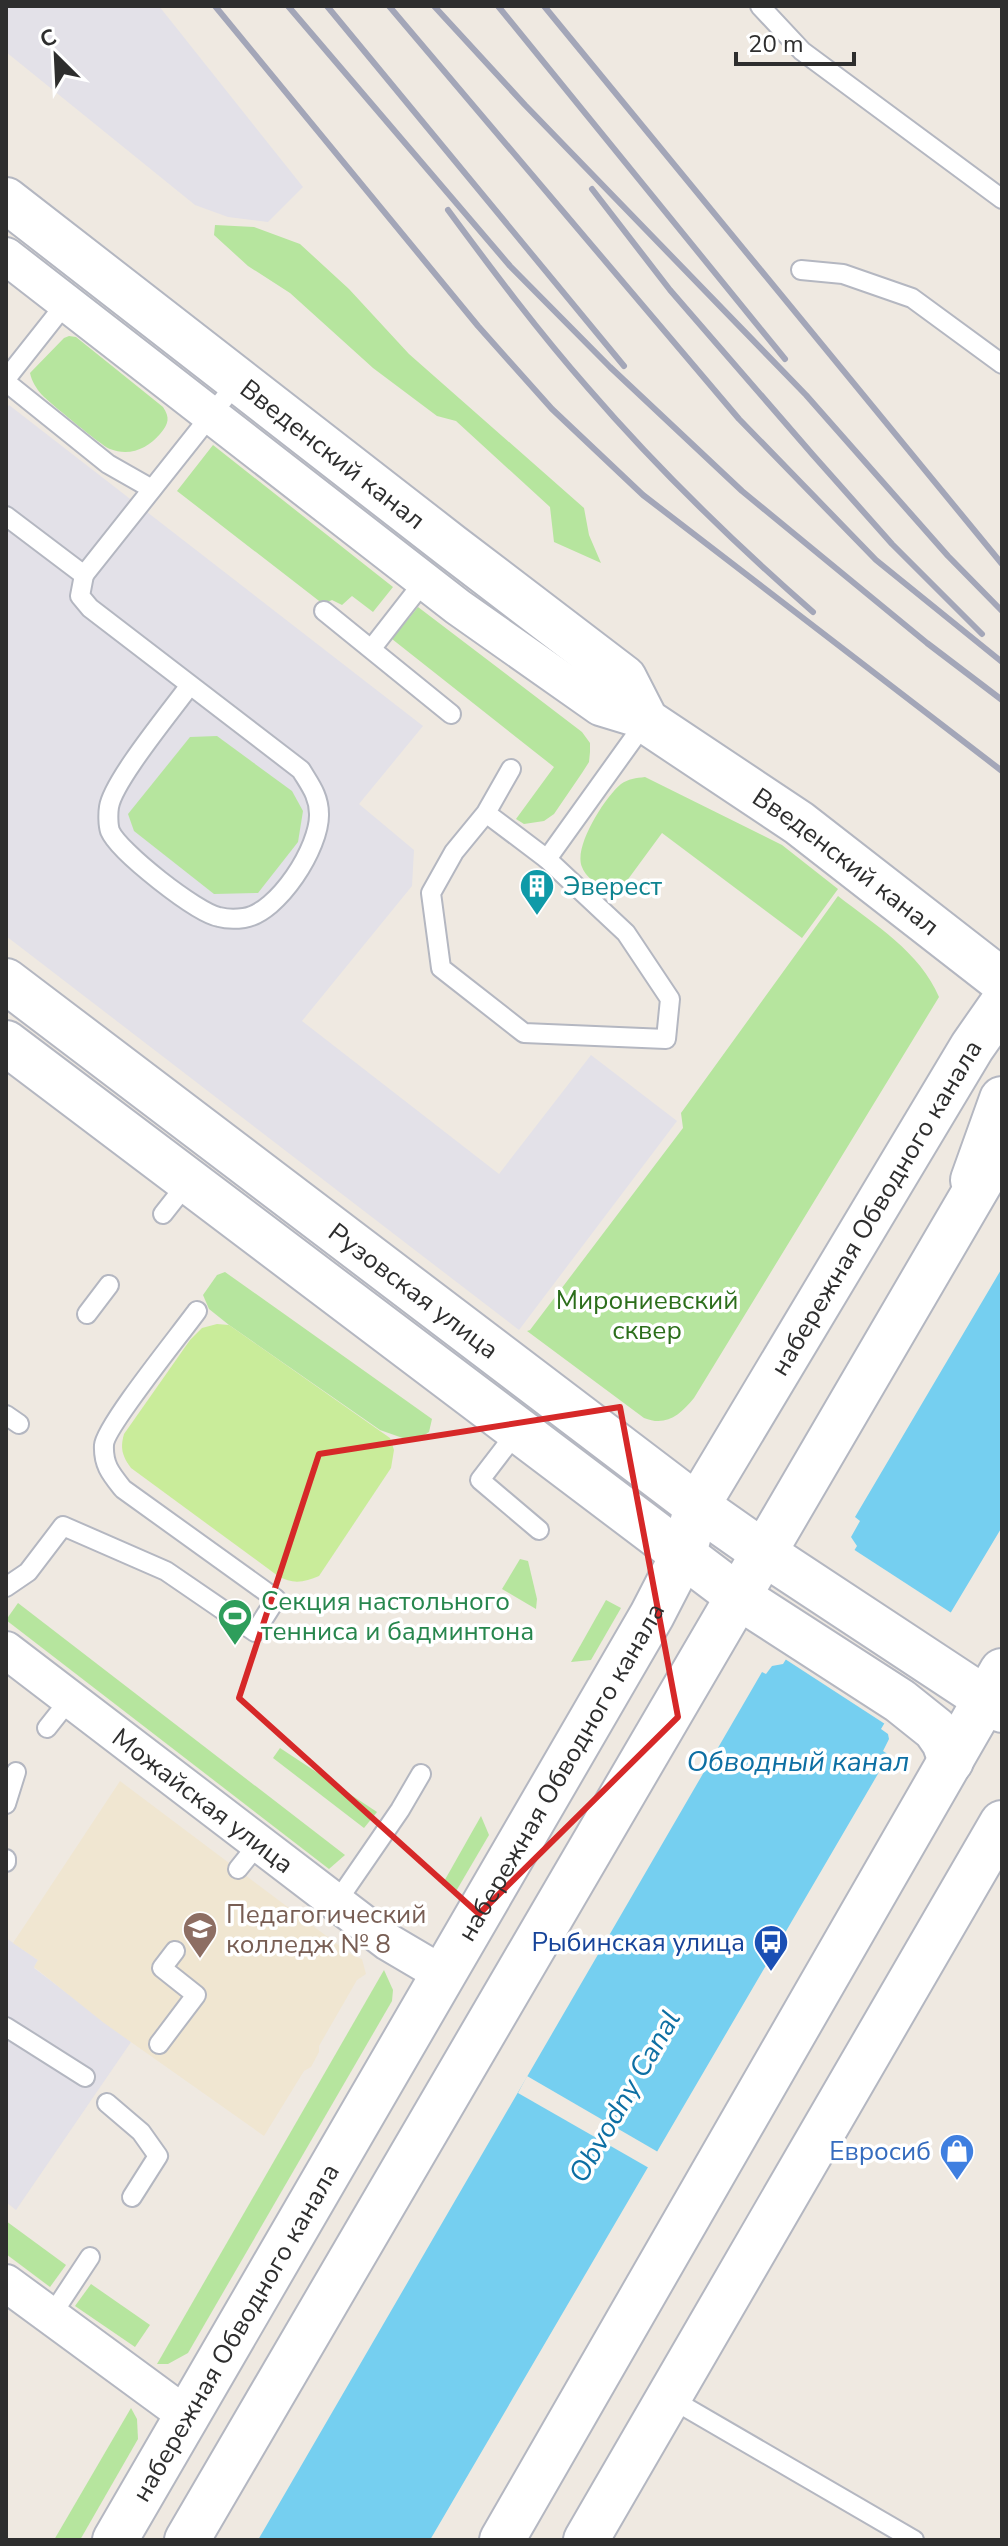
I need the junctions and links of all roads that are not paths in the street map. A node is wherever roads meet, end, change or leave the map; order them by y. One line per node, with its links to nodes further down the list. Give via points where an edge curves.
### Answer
1 (760, 6): 3 (lane, via 802,51)
2 (6, 200): 9 (main road, Введенский канал)
3 (1002, 200)
4 (6, 256): 6 (street, Введенский канал)
5 (801, 270): 7 (lane, via 843,274 912,298)
6 (66, 303): 8 (lane); 10 (street, Введенский канал)
7 (1002, 364)
8 (6, 380): 11 (lane, via 108,464)
9 (238, 381): 10 (lane); 20 (main road, Введенский канал, via 624,678)
10 (211, 416): 11 (lane); 15 (street, Введенский канал)
11 (152, 489): 14 (lane)
12 (12, 520): 13 (lane); 14 (lane)
13 (6, 541)
14 (84, 575): 18 (lane, via 80,596 90,608)
15 (425, 580): 17 (lane); 20 (street, Введенский канал, via 600,707)
16 (324, 611): 17 (lane)
17 (372, 648): 19 (lane)
18 (190, 685): 18 (lane, via 301,770 316,793 319,816 302,866 268,906 246,918 219,917 192,905 124,849 109,830 109,805 118,785)
19 (451, 714)
20 (646, 721): 23 (lane); 25 (main road, Введенский канал, via 799,823)
21 (511, 769): 22 (lane)
22 (486, 813): 23 (lane); 23 (lane, via 454,852 431,893 441,968 524,1033 666,1039 670,999 626,933)
23 (547, 859)
24 (6, 981): 38 (main road, Рузовская улица)
25 (1002, 981)
26 (1002, 1004): 38 (main road, набережная Обводного канала)
27 (6, 1043): 31 (main road, Рузовская улица)
28 (1002, 1099): 33 (main road)
29 (1002, 1145): 33 (main road)
30 (1002, 1172): 33 (main road)
31 (189, 1181): 32 (lane); 37 (main road, Рузовская улица)
32 (163, 1214)
33 (959, 1220): 41 (main road)
34 (109, 1285): 36 (lane)
35 (197, 1311): 42 (lane, via 104,1441 106,1467 123,1489 276,1599 255,1632 166,1571 63,1526 28,1572)
36 (87, 1314)
37 (519, 1429): 39 (lane, via 480,1480); 40 (main road, Рузовская улица)
38 (697, 1506): 40 (main road, набережная Обводного канала); 41 (main road, Рузовская улица)
39 (539, 1530)
40 (684, 1553): 43 (main road, Рузовская улица); 57 (main road, набережная Обводного канала)
41 (764, 1553): 43 (main road); 45 (main road, Рузовская улица, via 925,1661)
42 (6, 1587)
43 (739, 1597): 48 (main road, Рузовская улица, via 900,1701 935,1729); 69 (main road)
44 (6, 1650): 46 (street, Можайская улица)
45 (997, 1694): 48 (main road)
46 (70, 1699): 47 (lane); 55 (street, Можайская улица, via 248,1856)
47 (47, 1728)
48 (951, 1761): 70 (main road)
49 (16, 1772): 52 (lane)
50 (421, 1774): 53 (lane)
51 (384, 1800): 53 (lane)
52 (6, 1804)
53 (400, 1810): 55 (lane)
54 (1002, 1823): 66 (main road)
55 (336, 1903): 57 (street, Можайская улица)
56 (175, 1951): 59 (lane, via 162,1968 196,1995)
57 (444, 1975): 67 (main road, набережная Обводного канала)
58 (6, 2027): 60 (lane)
59 (159, 2044)
60 (85, 2077)
61 (107, 2103): 62 (lane, via 141,2132 158,2156)
62 (132, 2197)
63 (90, 2257): 65 (lane)
64 (6, 2283): 65 (street)
65 (51, 2316): 67 (street)
66 (668, 2397): 71 (main road); 72 (lane)
67 (187, 2416): 68 (main road, набережная Обводного канала)
68 (115, 2540)
69 (187, 2540)
70 (502, 2540)
71 (586, 2540)
72 (914, 2540)

